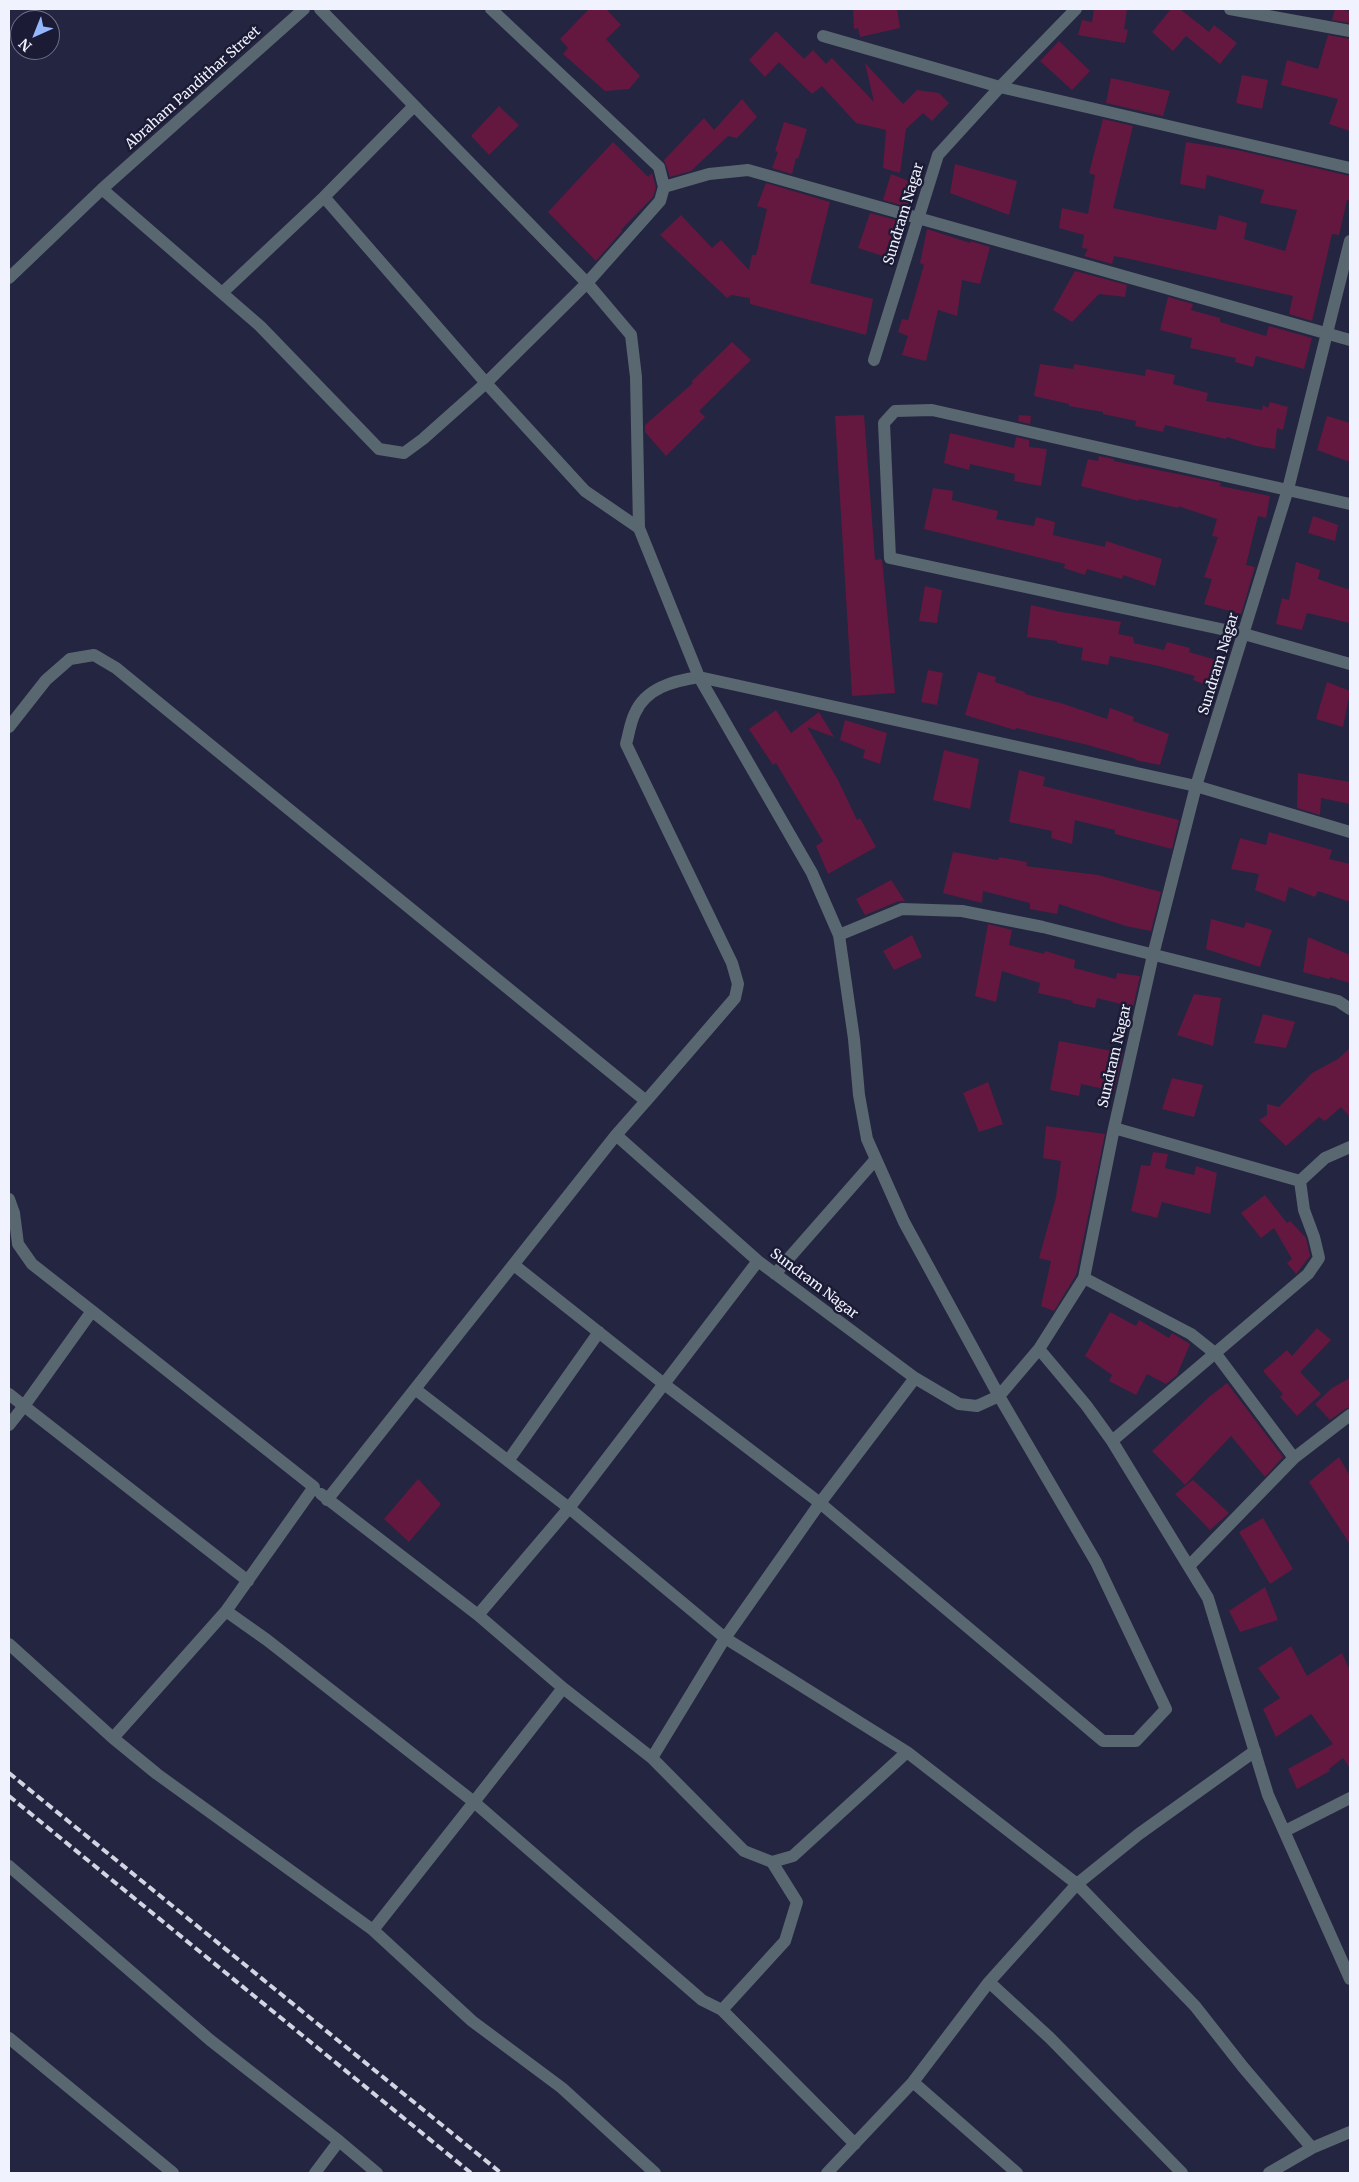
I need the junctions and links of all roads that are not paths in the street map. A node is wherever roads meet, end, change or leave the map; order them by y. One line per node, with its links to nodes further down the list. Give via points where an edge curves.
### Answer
1 (304, 9): 12 (street, Abraham Pandithar Street)
2 (320, 9): 9 (street)
3 (491, 9): 11 (street, via 659,167)
4 (1076, 9): 8 (street, Sundram Nagar)
5 (1230, 9): 6 (street)
6 (1350, 31)
7 (823, 36): 8 (street)
8 (1000, 87): 10 (street); 14 (street, Sundram Nagar, via 938,155)
9 (414, 106): 13 (street); 17 (street)
10 (1350, 168)
11 (664, 187): 14 (street, via 709,174 748,170); 17 (street, via 660,200)
12 (102, 189): 16 (street, Abraham Pandithar Street); 18 (street)
13 (324, 197): 18 (street); 22 (street)
14 (918, 219): 19 (street); 21 (street, Sundram Nagar)
15 (1350, 241): 19 (street, Sundram Nagar)
16 (9, 278)
17 (587, 283): 22 (street); 25 (street, via 631,335 636,377)
18 (222, 293): 22 (street, via 260,326 379,449 404,453)
19 (1326, 334): 20 (street); 23 (street, Sundram Nagar)
20 (1350, 340)
21 (874, 360)
22 (486, 383): 25 (street, via 585,491)
23 (1288, 489): 24 (street); 26 (street, Sundram Nagar); 26 (street, via 932,410 895,411 884,424 890,558)
24 (1350, 504)
25 (639, 528): 28 (street)
26 (1244, 634): 27 (street); 30 (street, Sundram Nagar)
27 (1350, 664)
28 (699, 677): 30 (street); 32 (street, via 812,873); 35 (street, via 677,680 650,692 635,713 626,744 732,963 738,984 735,998)
29 (9, 727): 35 (street, via 46,680 70,659 94,655 116,668)
30 (1196, 786): 31 (street); 33 (street, Sundram Nagar)
31 (1350, 832)
32 (839, 935): 33 (street, via 902,909 962,911); 39 (street, via 859,1095 867,1139)
33 (1153, 955): 34 (street, via 1338,1001); 36 (street, Sundram Nagar)
34 (1350, 1009)
35 (646, 1101): 37 (street)
36 (1114, 1128): 40 (street); 45 (street, Sundram Nagar)
37 (616, 1135): 42 (street, Sundram Nagar); 43 (street)
38 (1350, 1147): 40 (street, via 1325,1158)
39 (876, 1159): 44 (street); 54 (street, via 904,1222)
40 (1300, 1181): 49 (street, via 1304,1210 1319,1258 1308,1274)
41 (9, 1199): 46 (street, via 18,1244 32,1264)
42 (758, 1261): 44 (street, Sundram Nagar); 51 (street)
43 (514, 1265): 47 (street); 52 (street)
44 (775, 1274): 50 (street, Sundram Nagar)
45 (1084, 1278): 48 (street, Sundram Nagar); 49 (street, via 1191,1334)
46 (92, 1311): 55 (street); 61 (street)
47 (599, 1332): 51 (street); 60 (street)
48 (1040, 1349): 54 (street, Sundram Nagar); 58 (street)
49 (1216, 1354): 58 (street); 59 (street)
50 (915, 1378): 54 (street, Sundram Nagar, via 959,1404 977,1406); 63 (street)
51 (664, 1384): 63 (street); 64 (street)
52 (415, 1389): 60 (street); 62 (street)
53 (9, 1394): 55 (street)
54 (999, 1396): 63 (street, via 1096,1562 1166,1709 1136,1741 1103,1741)
55 (24, 1406): 57 (street); 66 (street)
56 (1350, 1415): 59 (street)
57 (9, 1425)
58 (1112, 1442): 65 (street)
59 (1294, 1458): 65 (street)
60 (508, 1461): 64 (street)
61 (314, 1487): 62 (street); 66 (street)
62 (327, 1500): 68 (street)
63 (820, 1503): 69 (street)
64 (569, 1508): 68 (street); 69 (street)
65 (1189, 1566): 73 (street, via 1208,1598)
66 (248, 1581): 67 (street)
67 (226, 1611): 72 (street); 77 (street)
68 (478, 1615): 71 (street)
69 (725, 1638): 74 (street); 75 (street)
70 (9, 1644): 72 (street)
71 (563, 1688): 75 (street); 77 (street)
72 (113, 1738): 82 (street, via 157,1774)
73 (1255, 1751): 78 (street, via 1268,1795); 81 (street, via 1140,1834)
74 (907, 1752): 79 (street, via 793,1856); 81 (street)
75 (652, 1758): 79 (street, via 744,1851)
76 (1350, 1798): 78 (street)
77 (474, 1802): 82 (street); 85 (street, via 702,2000)
78 (1285, 1831): 83 (street)
79 (772, 1862): 85 (street, via 797,1902 785,1940)
80 (9, 1866): 89 (street, via 210,2040)
81 (1078, 1884): 84 (street); 91 (street, via 1195,2006)
82 (372, 1930): 95 (street, via 472,2021 562,2088)
83 (1349, 1973)
84 (989, 1982): 87 (street); 98 (street, via 1050,2038)
85 (722, 2010): 90 (street)
86 (9, 2038): 92 (street)
87 (913, 2082): 90 (street); 97 (street)
88 (1350, 2132): 91 (street)
89 (339, 2141): 93 (street); 94 (street)
90 (855, 2144): 96 (street)
91 (1312, 2148): 99 (street)
92 (173, 2173)
93 (316, 2173)
94 (377, 2173)
95 (655, 2173)
96 (827, 2173)
97 (1017, 2173)
98 (1182, 2173)
99 (1269, 2173)

